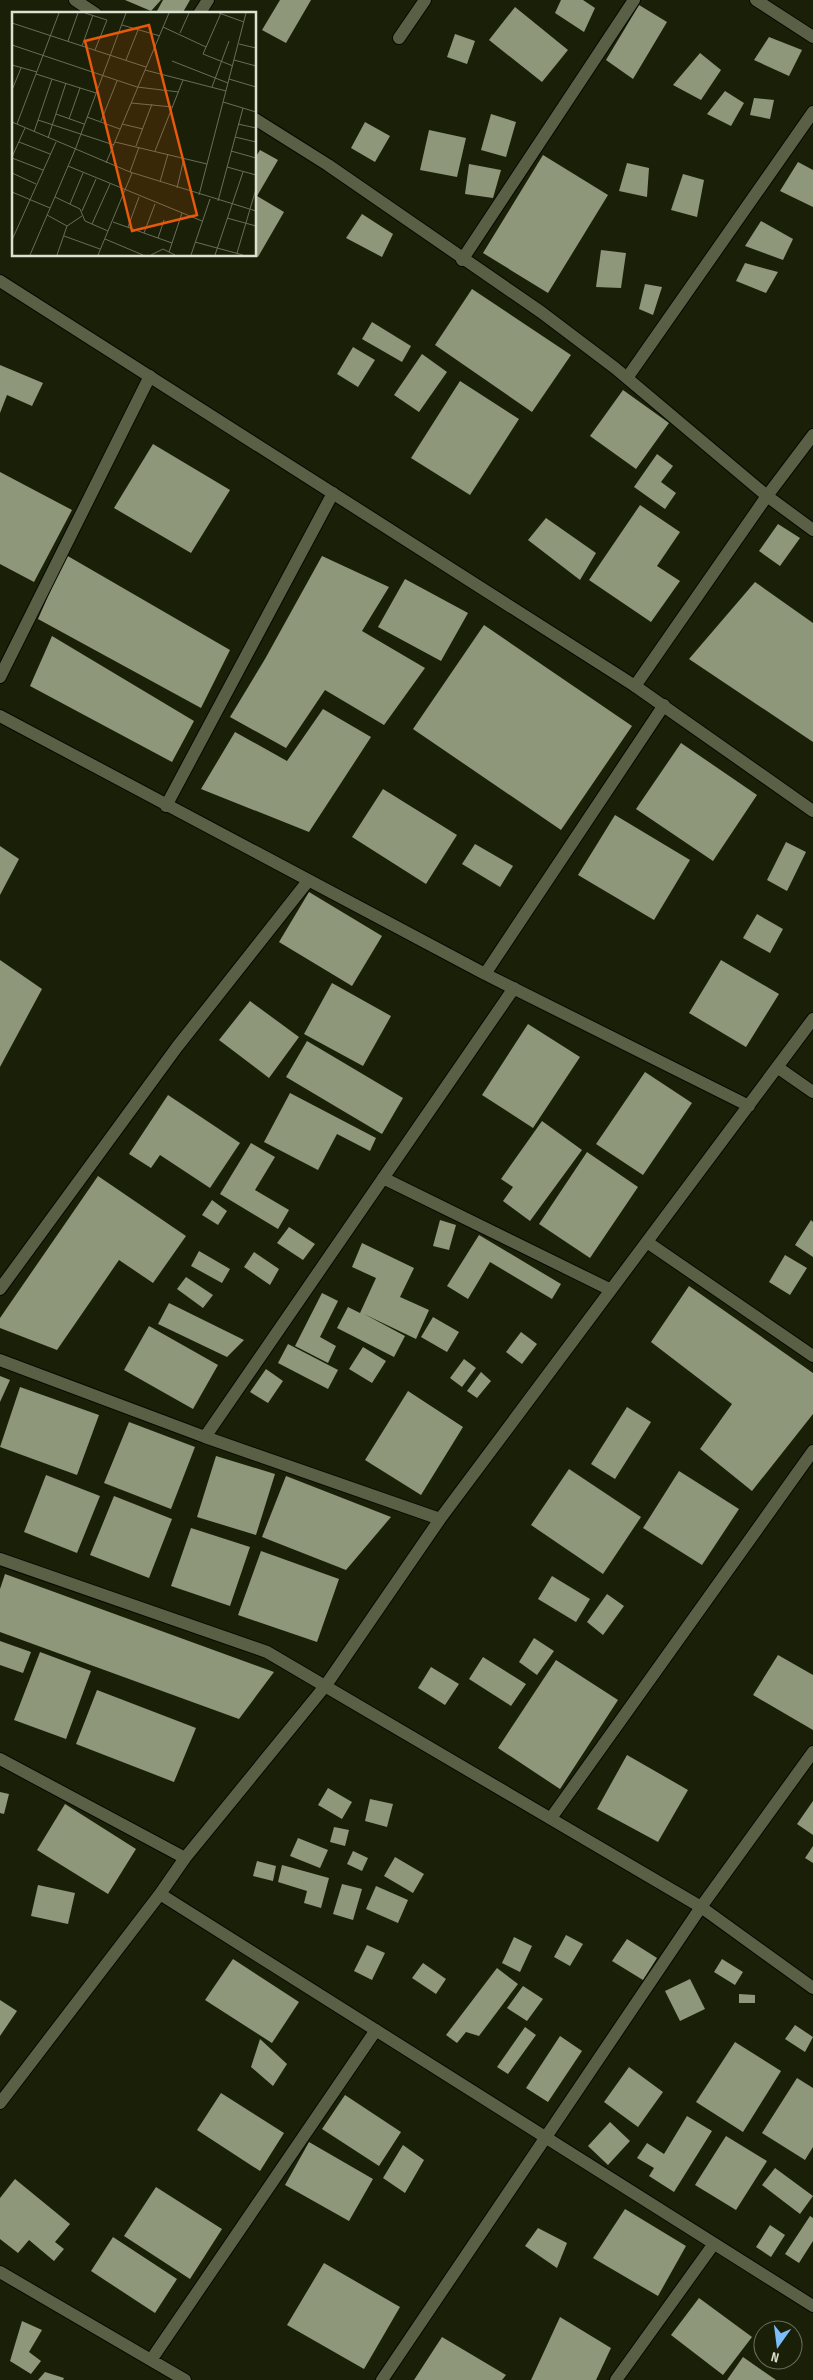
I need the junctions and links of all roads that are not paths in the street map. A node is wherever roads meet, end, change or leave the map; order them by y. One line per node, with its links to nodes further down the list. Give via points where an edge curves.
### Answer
1 (75, 0): 6 (street)
2 (208, 0): 7 (street)
3 (425, 0): 9 (street)
4 (634, 0): 12 (street)
5 (756, 0): 8 (street)
6 (93, 12)
7 (200, 12)
8 (813, 37)
9 (399, 38)
10 (813, 112): 15 (street)
11 (256, 119): 12 (street, via 328,165)
12 (462, 260): 15 (street, via 541,312)
13 (0, 281): 14 (street)
14 (150, 376): 17 (street); 20 (street)
15 (627, 378): 18 (street)
16 (813, 435): 18 (street)
17 (333, 493): 21 (street); 24 (street)
18 (767, 496): 19 (street); 21 (street)
19 (813, 530)
20 (0, 677)
21 (635, 686): 22 (street)
22 (664, 704): 25 (street); 27 (street)
23 (0, 716): 24 (street)
24 (166, 806): 26 (street)
25 (813, 811)
26 (308, 881): 27 (street); 35 (street, via 177,1047)
27 (485, 974): 28 (street)
28 (514, 988): 32 (street); 33 (street)
29 (813, 1020): 30 (street)
30 (777, 1067): 31 (street); 32 (street)
31 (813, 1092)
32 (749, 1106): 34 (street)
33 (383, 1178): 36 (street); 39 (street)
34 (647, 1242): 36 (street); 37 (street)
35 (0, 1289)
36 (611, 1290): 41 (street)
37 (813, 1356)
38 (0, 1360): 39 (street)
39 (205, 1437): 41 (street)
40 (813, 1451): 46 (street)
41 (440, 1519): 43 (street)
42 (0, 1558): 43 (street, via 267,1652)
43 (326, 1684): 46 (street); 47 (street)
44 (813, 1752): 49 (street)
45 (0, 1759): 47 (street)
46 (551, 1818): 49 (street)
47 (185, 1858): 48 (street)
48 (160, 1894): 51 (street); 52 (street)
49 (701, 1907): 50 (street); 53 (street)
50 (813, 1988)
51 (376, 2030): 53 (street); 57 (street)
52 (0, 2103)
53 (546, 2137): 54 (street); 59 (street)
54 (713, 2244): 56 (street); 60 (street)
55 (0, 2272): 57 (street)
56 (813, 2306)
57 (151, 2360): 58 (street)
58 (185, 2380)
59 (382, 2380)
60 (616, 2380)

